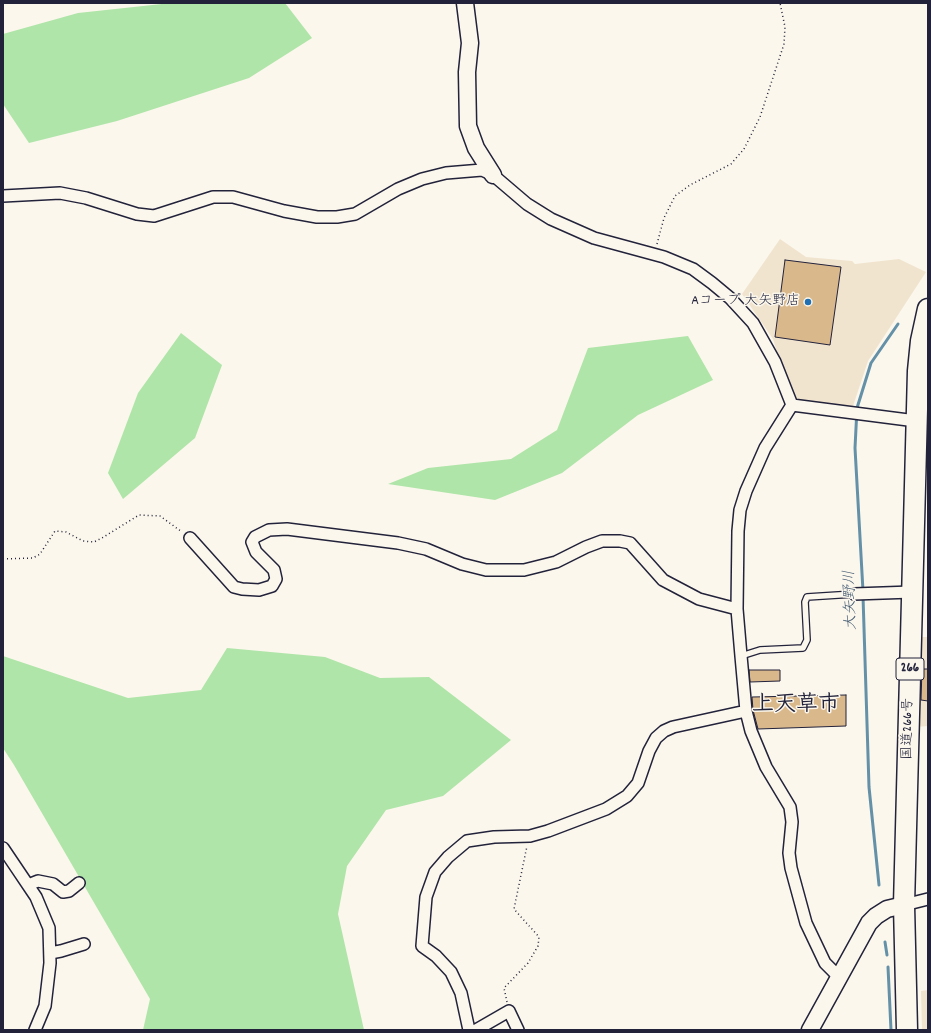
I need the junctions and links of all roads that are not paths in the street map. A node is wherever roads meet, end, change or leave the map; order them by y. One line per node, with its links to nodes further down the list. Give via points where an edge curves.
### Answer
1 (465, 3): 2 (street, via 470,43 467,72 468,126 476,148)
2 (493, 175): 3 (street, via 482,170 446,173 422,179 398,189 355,214 337,217 317,217 284,211 233,197 213,197 154,216 137,214 86,198 60,193); 5 (street, via 527,204 551,219 594,238 664,257 693,269 730,298 753,323 775,362)
3 (3, 196)
4 (928, 309): 6 (highway, 国道266号 / 266, via 921,341)
5 (792, 406): 6 (street); 11 (street, via 765,448 740,510)
6 (916, 420): 7 (highway, 国道266号 / 266)
7 (922, 442): 9 (highway, 国道266号 / 266)
8 (190, 538): 11 (street, via 234,587 259,590 272,586 276,579 274,570 256,552 252,542 255,537 269,530 287,529 398,543 426,549 462,564 486,570 524,570 556,562 602,541 620,541 630,543 663,580 699,598)
9 (912, 592): 10 (street); 18 (highway, 国道266号 / 266)
10 (854, 594): 12 (lane, via 807,597 807,640 803,648 760,650)
11 (737, 609): 12 (street)
12 (741, 656): 13 (street)
13 (746, 711): 21 (street, via 763,761 790,807 792,822 789,854 806,923 825,963); 23 (street, via 664,731 656,738 649,751 638,783 627,796 606,809 530,836 494,837 467,842 448,857 435,872 426,897 422,946 451,972 461,993)
14 (3, 848): 16 (street)
15 (79, 883): 16 (street, via 69,891 63,892 46,882 38,881)
16 (28, 885): 20 (street, via 49,928)
17 (928, 899): 18 (street)
18 (904, 905): 21 (street, via 887,909 869,923); 27 (highway, 国道266号 / 266)
19 (84, 944): 20 (street)
20 (50, 953): 22 (street, via 45,1006)
21 (839, 977): 26 (street)
22 (35, 1030)
23 (469, 1030)
24 (476, 1030): 25 (street, via 509,1011)
25 (518, 1030)
26 (810, 1030)
27 (906, 1030)

